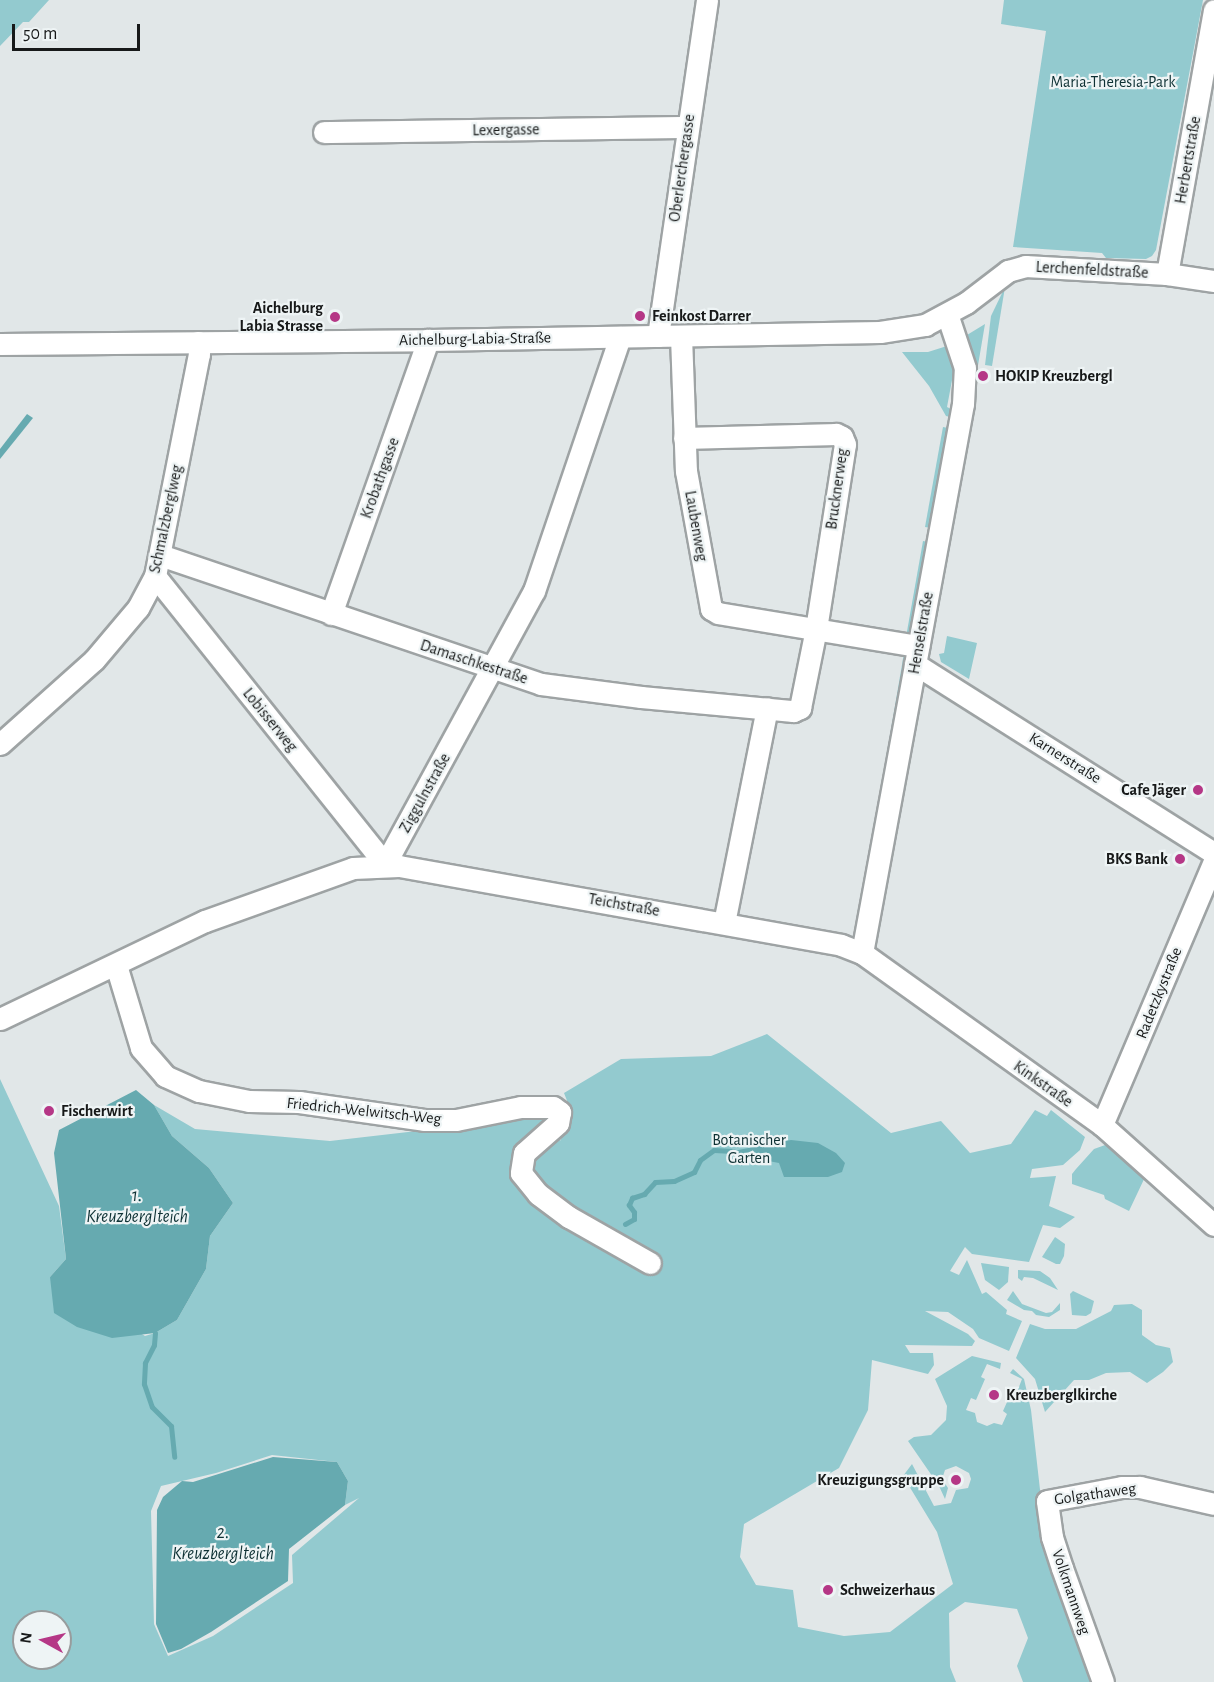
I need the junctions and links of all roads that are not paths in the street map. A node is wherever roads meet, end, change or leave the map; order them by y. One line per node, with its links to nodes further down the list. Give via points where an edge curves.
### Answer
1 (706, 0): 3 (street, Oberlerchergasse)
2 (1214, 10): 5 (street, Herbertstraße)
3 (688, 127): 4 (street, Lexergasse); 8 (street, Oberlerchergasse)
4 (324, 132)
5 (1167, 274): 6 (street, Lerchenfeldstraße); 7 (street, Lerchenfeldstraße, via 1025,266 1008,270)
6 (1214, 281)
7 (947, 314): 9 (street, Aichelburg-Labia-Straße, via 925,325 896,331); 19 (street, Henselstraße, via 965,369 963,404)
8 (658, 336): 9 (street, Aichelburg-Labia-Straße); 10 (street, Aichelburg-Labia-Straße)
9 (681, 336): 14 (street, Laubenweg)
10 (620, 337): 11 (street, Aichelburg-Labia-Straße); 20 (street, Ziggulnstraße, via 534,591)
11 (428, 340): 12 (street, Aichelburg-Labia-Straße); 17 (street, Krobathgasse)
12 (198, 342): 13 (street, Aichelburg-Labia-Straße); 15 (street, Schmalzberglweg, via 199,354)
13 (0, 344)
14 (684, 438): 18 (street, Laubenweg, via 686,471 711,609); 18 (street, Brucknerweg, via 836,434 843,437)
15 (160, 555): 16 (street, Schmalzberglweg); 17 (street, Damaschkestraße)
16 (155, 576): 22 (street, Schmalzberglweg, via 138,608 94,660); 25 (street, Lobisserweg)
17 (331, 614): 20 (street, Damaschkestraße)
18 (816, 629): 19 (street, Laubenweg); 21 (street, Damaschkestraße, via 800,708)
19 (917, 655): 23 (street, Karnerstraße); 27 (street, Henselstraße)
20 (493, 669): 21 (street, Damaschkestraße, via 541,684 601,693); 25 (street, Ziggulnstraße)
21 (767, 708): 26 (street)
22 (0, 744)
23 (1214, 853)
24 (1214, 861): 30 (street, Radetzkystraße)
25 (385, 864): 26 (street, Teichstraße); 28 (street, via 352,868 205,921)
26 (724, 923): 27 (street, Teichstraße, via 841,945)
27 (862, 953): 30 (street, Kinkstraße)
28 (116, 965): 29 (street); 32 (street, Friedrich-Welwitsch-Weg, via 141,1048 165,1077 199,1091 249,1101 299,1102 424,1120 456,1120 521,1107 553,1107 560,1112 558,1123 524,1153 522,1173 538,1194 569,1217)
29 (0, 1019)
30 (1102, 1125): 31 (street, Kinkstraße)
31 (1214, 1225)
32 (650, 1263)
33 (1047, 1501): 34 (street, Golgathaweg, via 1140,1487); 35 (street, Volkmannweg, via 1052,1537)
34 (1214, 1504)
35 (1103, 1682)

